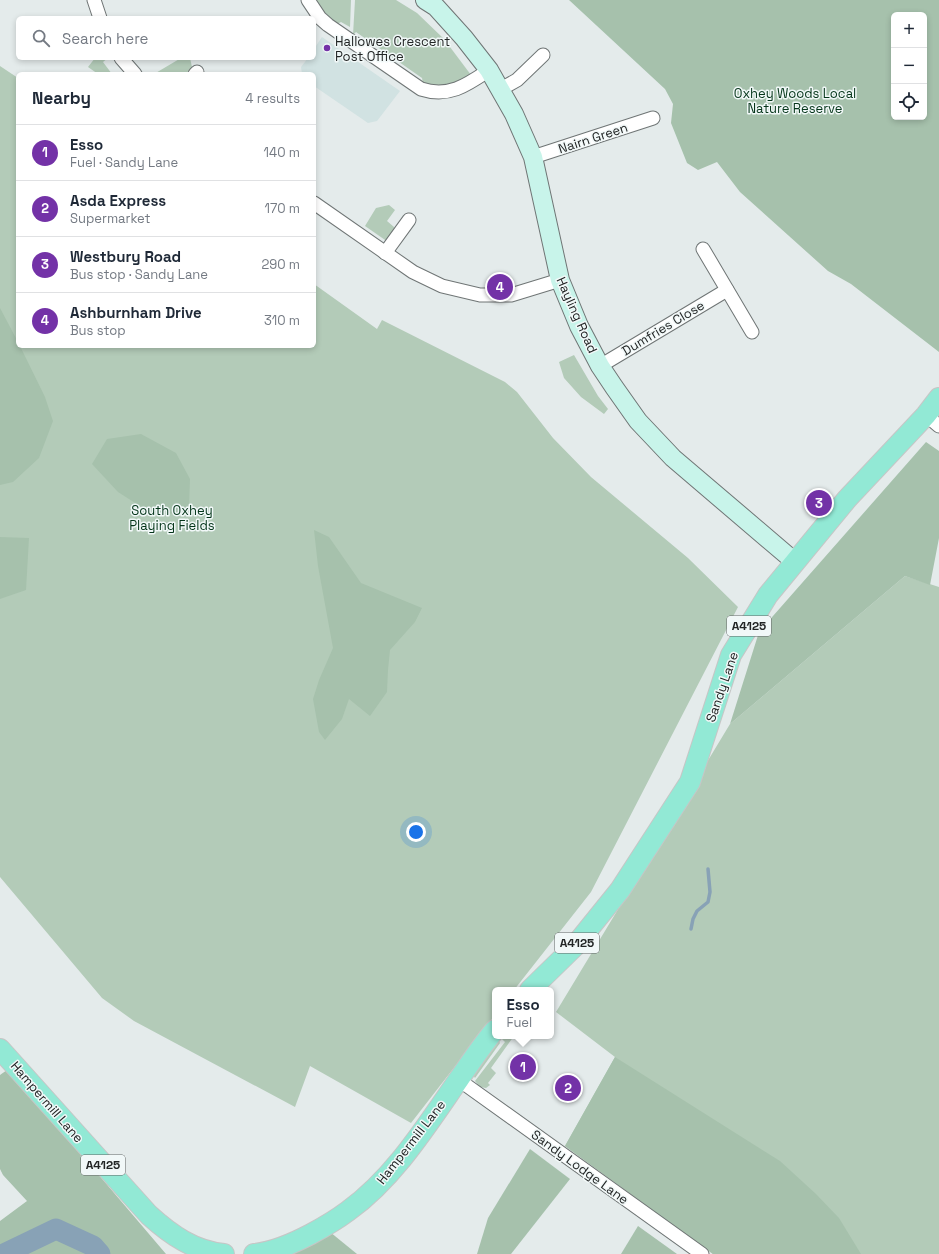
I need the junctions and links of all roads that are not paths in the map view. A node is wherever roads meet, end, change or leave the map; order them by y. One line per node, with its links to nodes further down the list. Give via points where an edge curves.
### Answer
1 (94, 0): 4 (street)
2 (308, 0): 7 (street, via 317,15 328,25 421,89 438,93 459,89)
3 (425, 0): 7 (street, Hayling Road, via 436,7)
4 (99, 16)
5 (542, 55): 9 (street, via 517,80)
6 (123, 60): 8 (street)
7 (490, 70): 9 (street, Hayling Road)
8 (133, 72)
9 (501, 89): 11 (street, Hayling Road)
10 (653, 118): 11 (street, Nairn Green)
11 (533, 157): 16 (street, Hayling Road)
12 (316, 204): 15 (street)
13 (409, 220): 15 (street)
14 (703, 249): 17 (street)
15 (385, 253): 16 (street, via 430,281 480,295 511,295)
16 (560, 280): 19 (street, Hayling Road, via 579,326)
17 (727, 290): 18 (street); 19 (street, Dumfries Close)
18 (752, 332)
19 (600, 366): 22 (street, Hayling Road, via 638,421 672,458)
20 (939, 398): 21 (main road, Sandy Lane / A4125)
21 (932, 421): 22 (main road, Sandy Lane / A4125, via 847,500)
22 (795, 562): 23 (main road, Sandy Lane / A4125, via 768,595 731,655 690,782 620,890 574,947)
23 (533, 987)
24 (492, 1033): 26 (main road)
25 (0, 1049): 27 (main road, Hampermill Lane / A4125, via 149,1215 190,1245)
26 (459, 1080): 28 (main road, Hampermill Lane, via 392,1170 363,1199 329,1224 296,1242); 29 (street, Sandy Lodge Lane)
27 (224, 1254)
28 (254, 1254)
29 (702, 1254)

